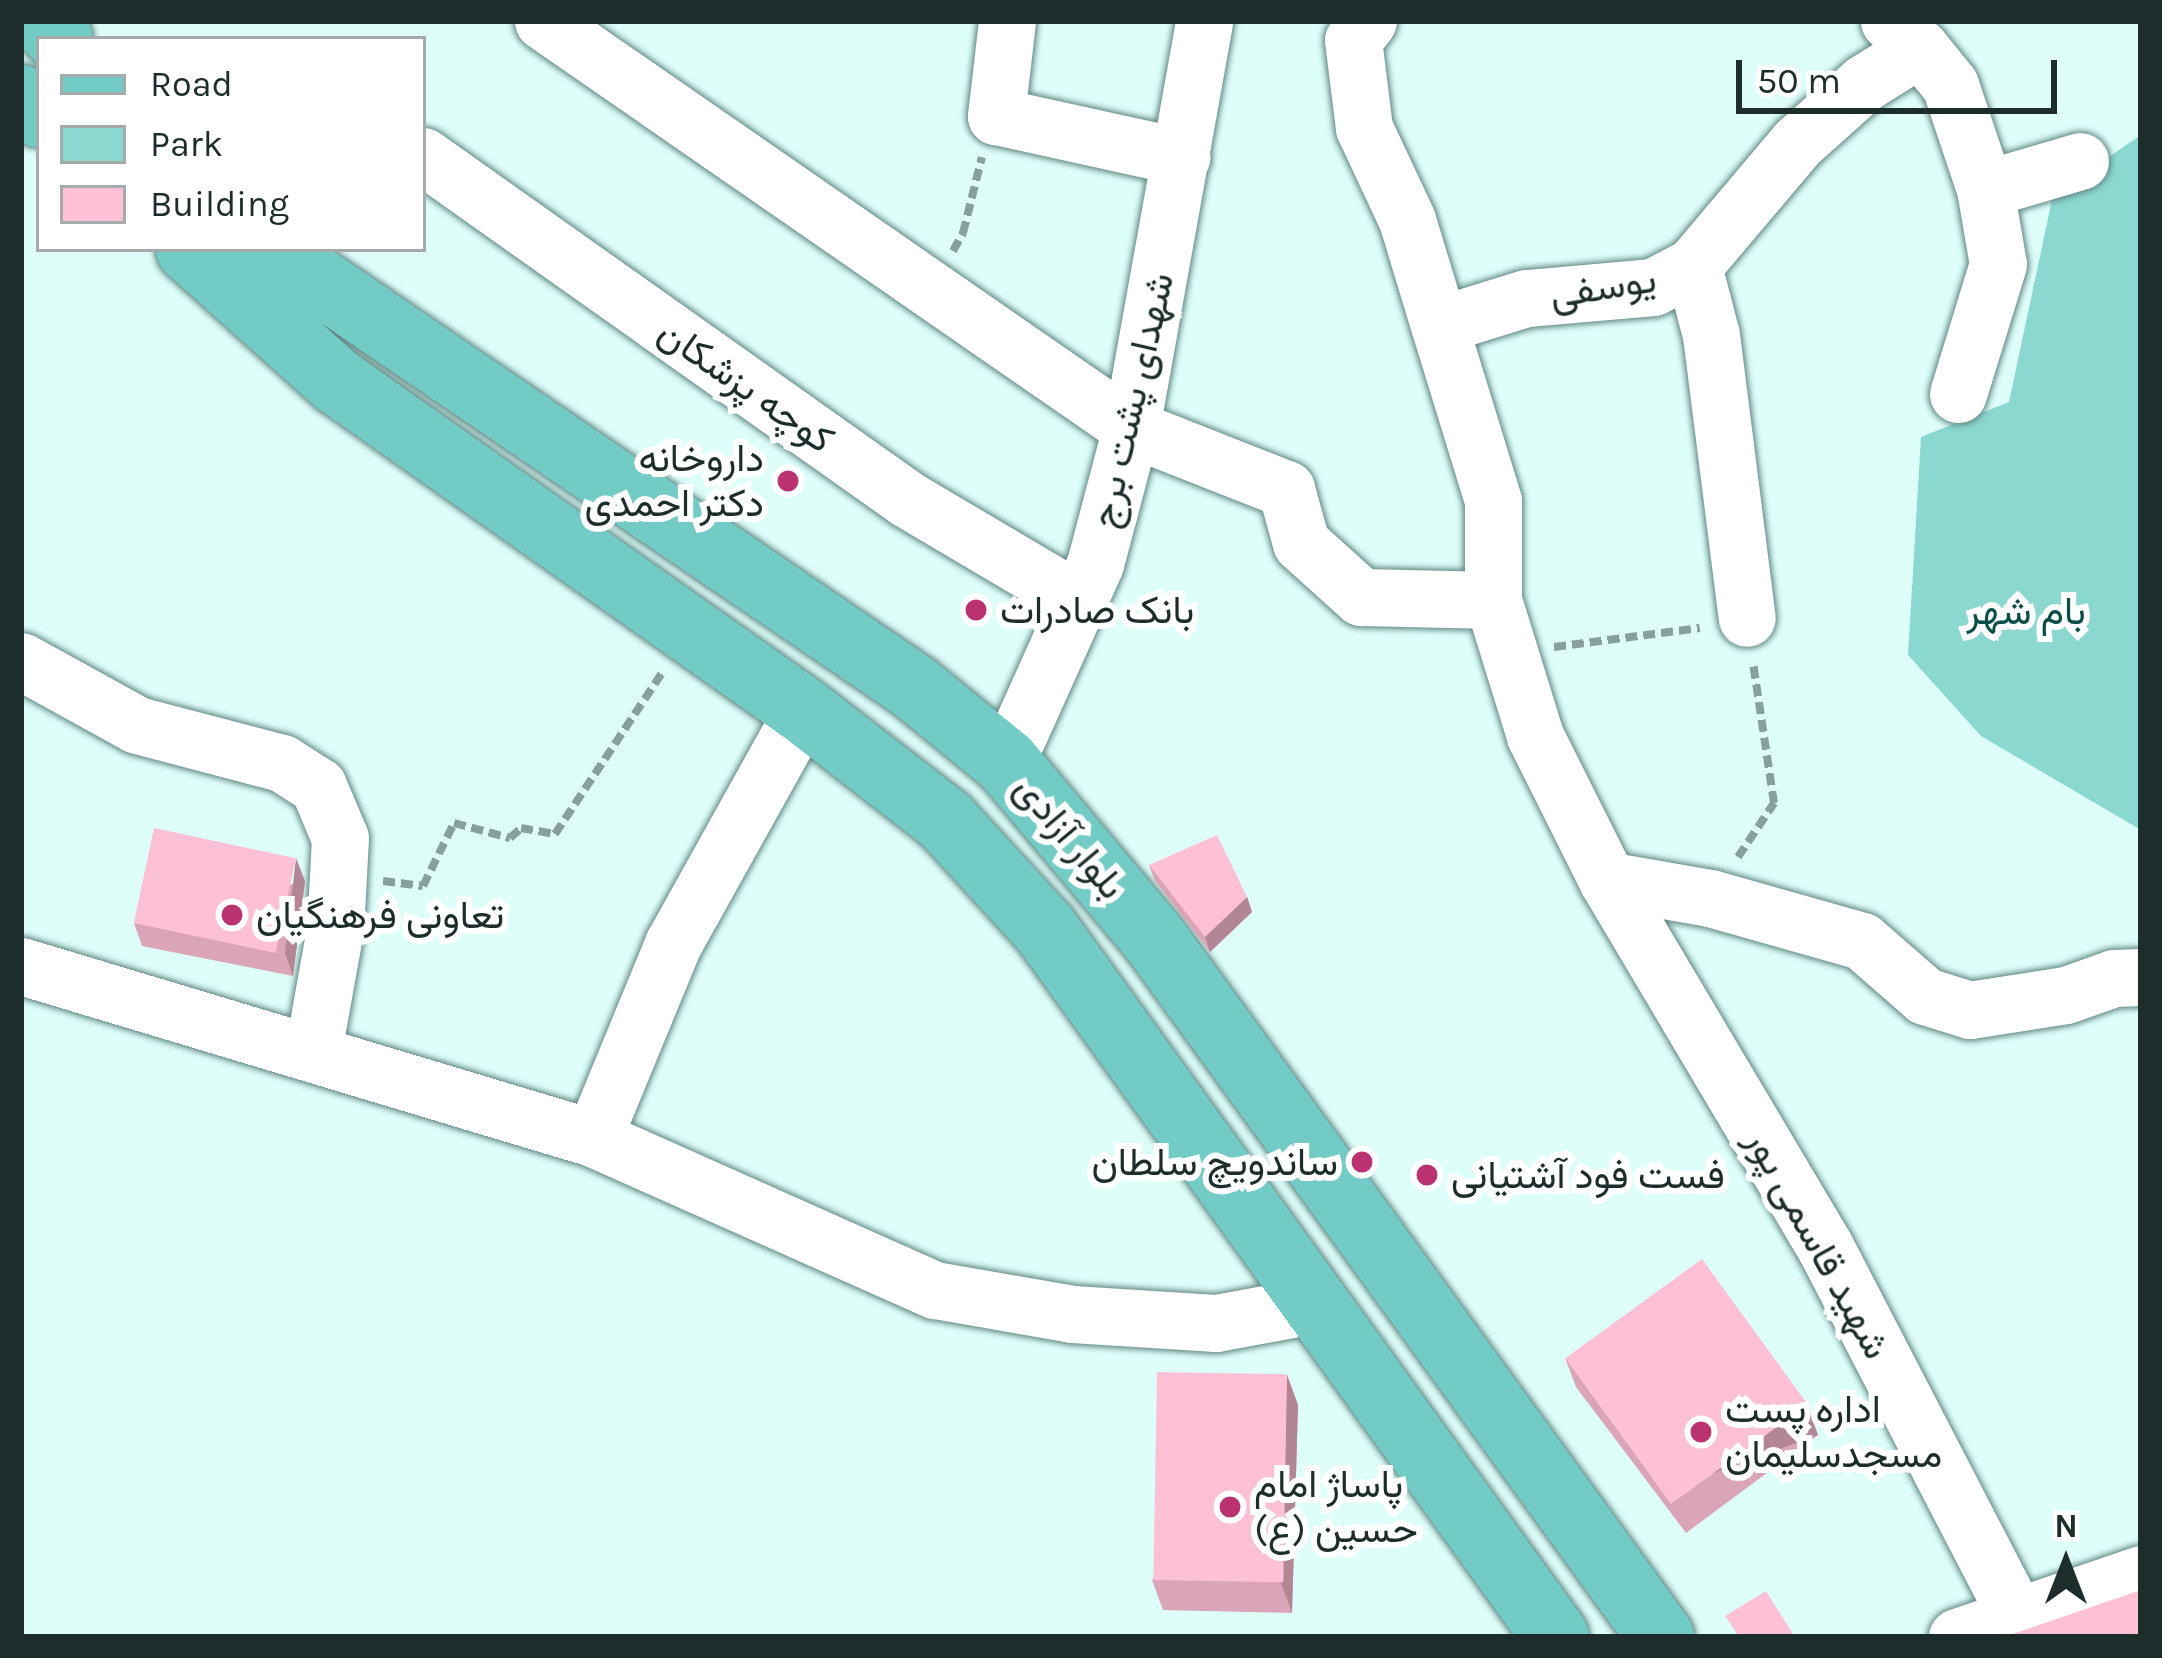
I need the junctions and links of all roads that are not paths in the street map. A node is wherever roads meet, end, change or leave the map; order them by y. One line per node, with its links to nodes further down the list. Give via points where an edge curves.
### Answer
1 (543, 21): 15 (street)
2 (1204, 21): 7 (street, شهدای پشت برج)
3 (1368, 21): 13 (street, via 1353,40 1364,128 1407,220)
4 (1005, 22): 7 (street, via 996,116)
5 (1905, 35): 9 (street, via 1950,85); 12 (street, یوسفی, via 1797,143)
6 (426, 158): 16 (street, کوچه پزشکان, via 908,499)
7 (1182, 158): 15 (street, شهدای پشت برج)
8 (2080, 161): 9 (street)
9 (1985, 189): 14 (street, via 1998,264)
10 (192, 252): 20 (main road, بلوار آزادی, via 338,382)
11 (275, 252): 21 (main road, بلوار آزادی, via 914,687)
12 (1694, 266): 13 (street, یوسفی, via 1653,287 1526,298); 17 (street, via 1711,335)
13 (1439, 325): 18 (street, via 1493,501)
14 (1958, 394)
15 (1131, 428): 16 (street, شهدای پشت برج); 18 (street, via 1286,489 1301,543 1361,597)
16 (1078, 600): 21 (street, شهدای پشت برج)
17 (1747, 617)
18 (1500, 626): 23 (street, شهید قاسمی پور, via 1535,736)
19 (21, 661): 26 (street, via 136,725 282,763 318,786 340,838 335,929)
20 (803, 710): 22 (main road, بلوار آزادی); 27 (street, via 673,944)
21 (1006, 762): 22 (main road); 32 (main road, بلوار آزادی, via 1154,937)
22 (946, 821): 28 (main road, بلوار آزادی, via 1045,929)
23 (1607, 880): 25 (street, via 1710,898 1862,941 1925,996 1970,1010); 30 (street, شهید قاسمی پور, via 1825,1247)
24 (21, 966): 26 (street)
25 (2141, 977)
26 (313, 1051): 27 (street)
27 (593, 1138): 28 (street, via 935,1290 1072,1314 1216,1323)
28 (1313, 1305): 31 (main road, بلوار آزادی)
29 (2141, 1574): 30 (street)
30 (2016, 1616): 33 (street)
31 (1556, 1637)
32 (1661, 1637)
33 (1958, 1637)

